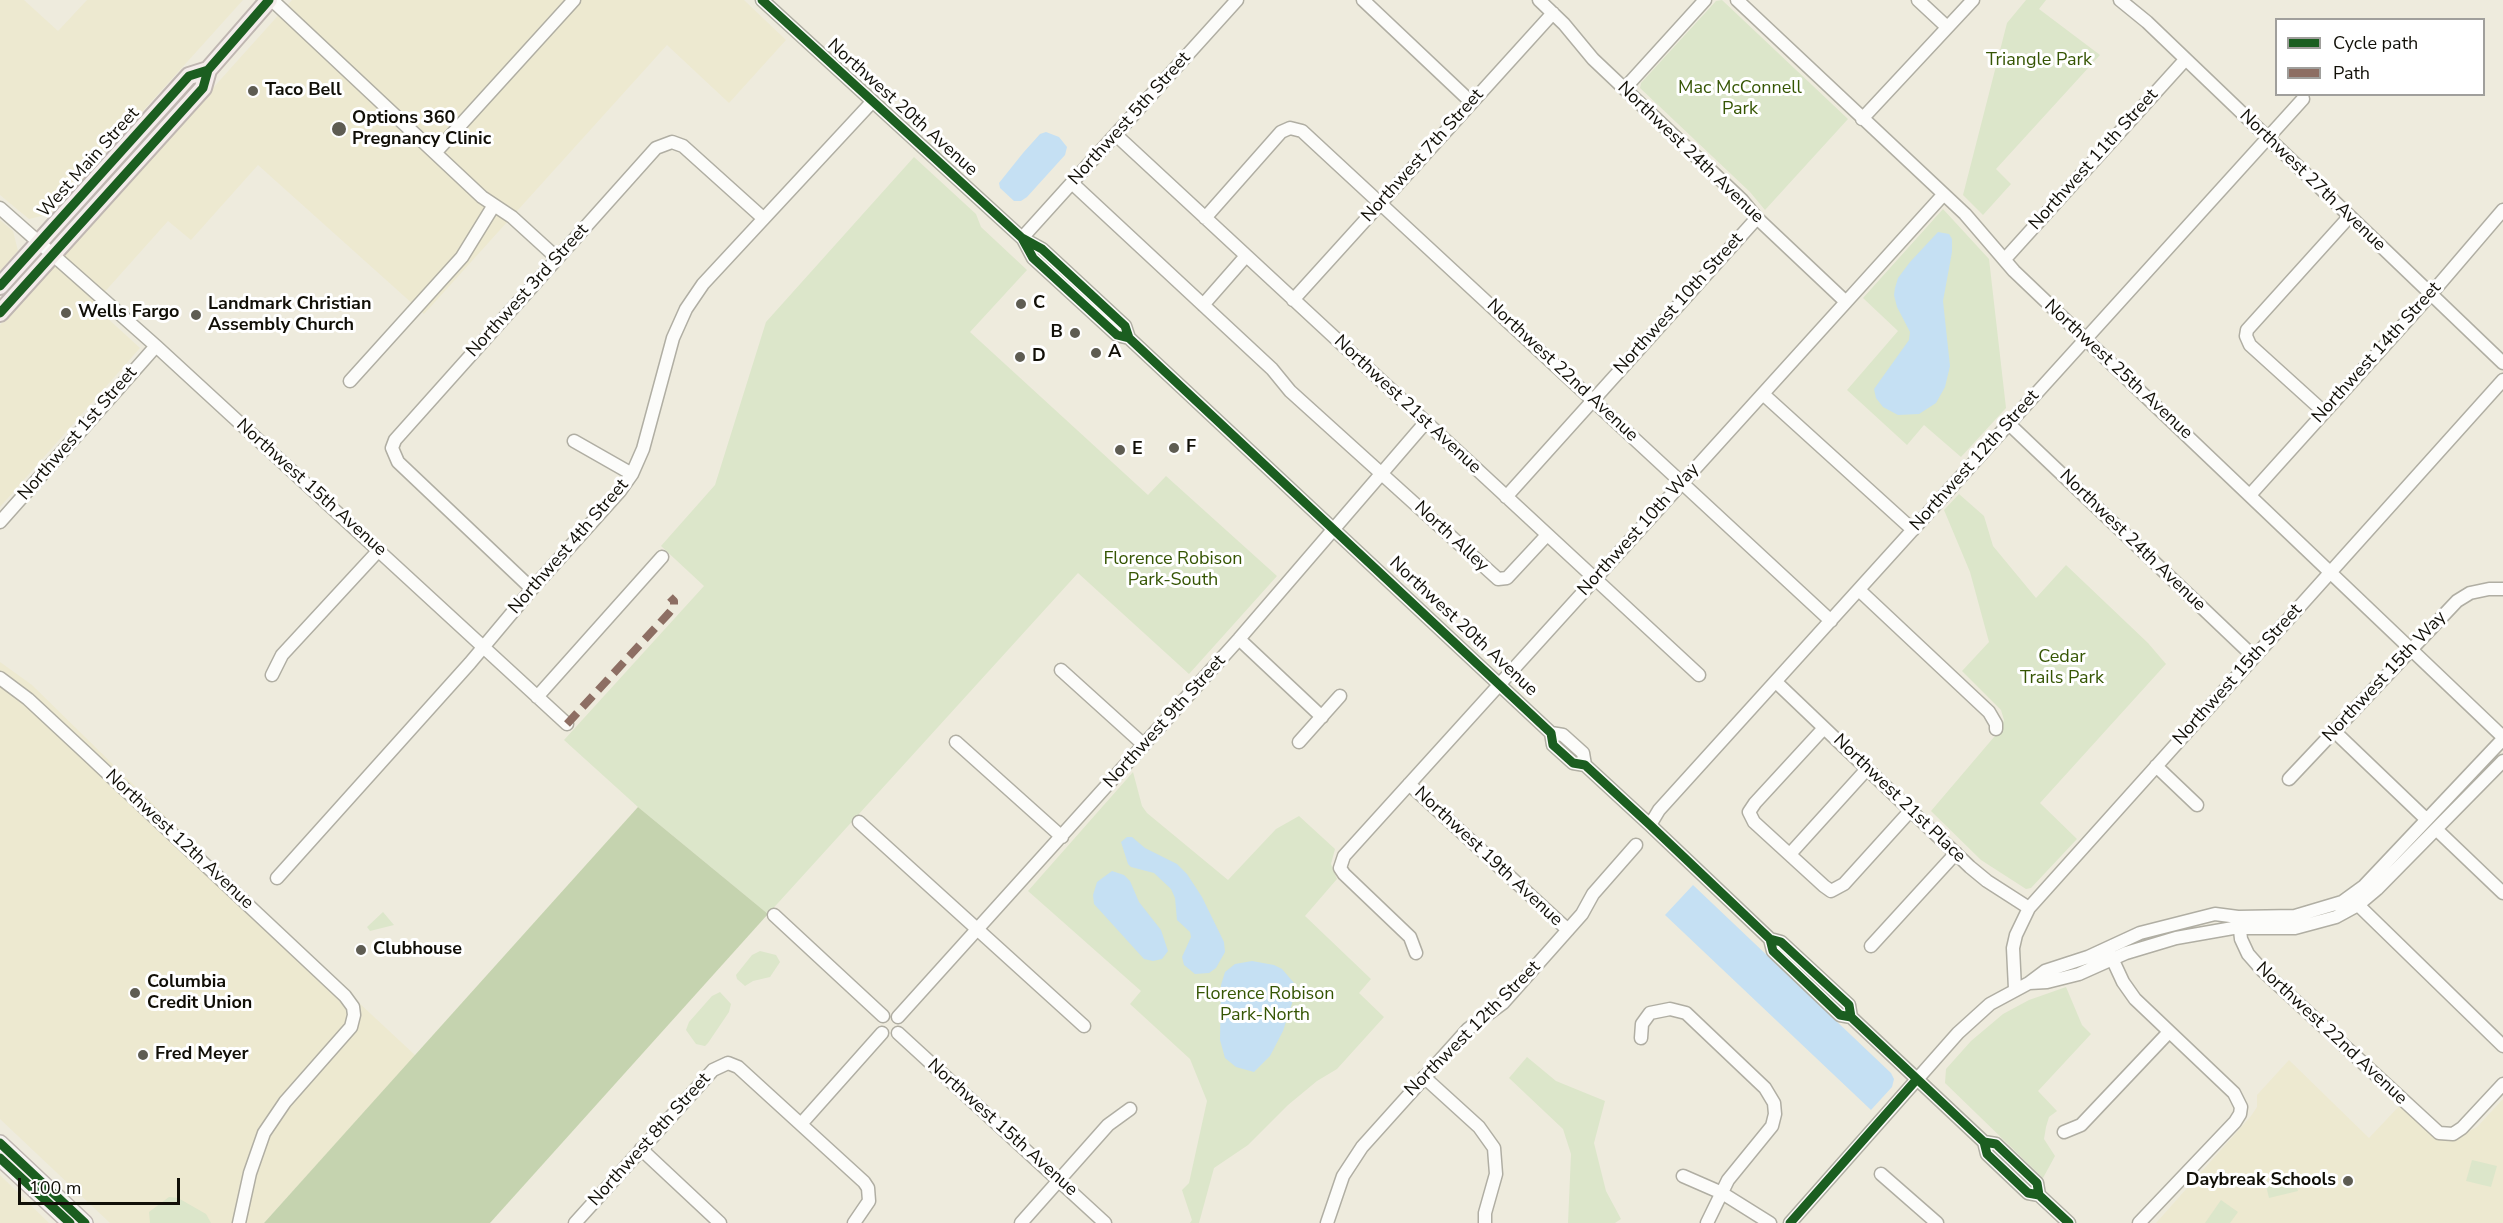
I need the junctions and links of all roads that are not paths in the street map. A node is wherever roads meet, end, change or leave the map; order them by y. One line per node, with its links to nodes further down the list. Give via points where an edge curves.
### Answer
1 (271, 0): 15 (highway, West Main Street); 23 (street)
2 (574, 0): 23 (street)
3 (762, 0): 18 (street, Northwest 20th Avenue)
4 (1237, 0): 21 (street, Northwest 5th Street)
5 (1363, 0): 19 (street)
6 (1539, 0): 12 (street, Northwest 24th Avenue)
7 (1705, 0): 16 (street)
8 (1737, 0): 20 (street, Northwest 25th Avenue)
9 (1918, 0): 13 (street)
10 (1973, 0): 13 (street)
11 (2120, 0): 14 (street, Northwest 27th Avenue)
12 (1553, 13): 16 (street, Northwest 24th Avenue, via 1580,46); 19 (street, Northwest 7th Street)
13 (1947, 27): 20 (street)
14 (2184, 61): 22 (street, Northwest 27th Avenue); 39 (street, Northwest 11th Street)
15 (208, 70): 35 (highway, West Main Street, via 189,76); 36 (highway, West Main Street, via 203,88)
16 (1625, 88): 33 (street, Northwest 24th Avenue, via 1743,200)
17 (2303, 99): 22 (street, Northwest 12th Street)
18 (872, 102): 31 (street, Northwest 4th Street); 34 (street, Northwest 20th Avenue)
19 (1471, 102): 26 (street, Northwest 7th Street)
20 (1862, 119): 25 (street, Northwest 25th Avenue)
21 (1116, 135): 24 (street, Northwest 5th Street); 32 (street, Northwest 21st Avenue)
22 (2267, 139): 30 (street, Northwest 27th Avenue); 46 (street, Northwest 12th Street)
23 (435, 153): 27 (street)
24 (1072, 183): 34 (street, Northwest 5th Street); 44 (street, North Alley)
25 (1943, 195): 39 (street, Northwest 25th Avenue); 43 (street, Northwest 10th Way)
26 (1381, 203): 32 (street, Northwest 22nd Avenue, via 1302,131 1290,128 1281,132); 42 (street, Northwest 7th Street); 52 (street, Northwest 22nd Avenue)
27 (494, 205): 38 (street); 50 (street, via 462,257)
28 (0, 208): 35 (street, Northwest 15th Avenue)
29 (2502, 214): 41 (street, Northwest 14th Street)
30 (2349, 217): 41 (street, Northwest 27th Avenue); 53 (street, via 2247,330 2246,336 2250,345)
31 (763, 218): 38 (street, Northwest 3rd Street, via 693,153 672,142 656,148); 58 (street, Northwest 4th Street, via 703,284 686,309)
32 (1205, 218): 37 (street, Northwest 21st Avenue)
33 (1757, 218): 43 (street, Northwest 24th Avenue); 52 (street, Northwest 10th Street)
34 (1022, 238): 63 (street, Northwest 20th Avenue, via 1033,258 1117,335 1129,338)
35 (39, 243): 36 (street, Northwest 15th Avenue); 40 (highway, West Main Street)
36 (53, 255): 45 (highway, West Main Street); 47 (street, Northwest 15th Avenue)
37 (1246, 256): 42 (street, Northwest 21st Avenue); 44 (street)
38 (557, 258): 70 (street, Northwest 3rd Street, via 400,434 392,448 398,462)
39 (2005, 259): 46 (street, Northwest 25th Avenue)
40 (0, 286)
41 (2431, 294): 48 (street, Northwest 27th Avenue); 53 (street, Northwest 14th Street)
42 (1293, 300): 54 (street, Northwest 21st Avenue)
43 (1846, 302): 51 (street, Northwest 10th Way)
44 (1203, 304): 57 (street, North Alley, via 1290,391)
45 (0, 313)
46 (2086, 339): 55 (street, Northwest 12th Street); 60 (street, Northwest 25th Avenue)
47 (156, 346): 62 (street, Northwest 1st Street); 66 (street, Northwest 15th Avenue)
48 (2503, 363)
49 (2503, 380): 68 (street, Northwest 15th Street)
50 (350, 381)
51 (1763, 394): 59 (street, Northwest 10th Way); 64 (street)
52 (1593, 400): 59 (street, Northwest 22nd Avenue); 61 (street, Northwest 10th Street)
53 (2324, 412): 60 (street, Northwest 14th Street)
54 (1425, 423): 57 (street, Northwest 9th Street); 61 (street, Northwest 21st Avenue)
55 (2009, 424): 64 (street, Northwest 12th Street); 77 (street, Northwest 24th Avenue)
56 (574, 441): 58 (street)
57 (1381, 473): 63 (street, Northwest 9th Street); 65 (street, North Alley, via 1498,579 1507,578)
58 (632, 474): 70 (street, Northwest 4th Street)
59 (1682, 483): 69 (street, Northwest 10th Way); 73 (street, Northwest 22nd Avenue)
60 (2250, 495): 68 (street, Northwest 25th Avenue)
61 (1506, 497): 65 (street, Northwest 21st Avenue)
62 (0, 522)
63 (1335, 529): 74 (street, Northwest 9th Street); 83 (street, Northwest 20th Avenue)
64 (1913, 530): 72 (street, Northwest 12th Street)
65 (1547, 536): 69 (street, Northwest 21st Avenue)
66 (379, 550): 75 (street, Northwest 15th Avenue); 79 (street, via 282,655)
67 (662, 558): 85 (street)
68 (2330, 572): 76 (street, Northwest 25th Avenue); 77 (street, Northwest 15th Street)
69 (1594, 580): 80 (street, Northwest 21st Avenue); 83 (street, Northwest 10th Way)
70 (532, 588): 75 (street, Northwest 4th Street)
71 (2503, 589): 76 (street, Northwest 15th Way, via 2470,593 2457,601)
72 (1859, 590): 73 (street, Northwest 12th Street); 89 (street, via 1989,712)
73 (1831, 621): 82 (street, Northwest 12th Street)
74 (1239, 639): 86 (street); 94 (street, Northwest 9th Street)
75 (482, 648): 85 (street, Northwest 15th Avenue); 110 (street, Northwest 4th Street)
76 (2411, 650): 90 (street, Northwest 15th Way); 91 (street, Northwest 25th Avenue)
77 (2254, 657): 96 (street, Northwest 15th Street)
78 (1061, 670): 94 (street)
79 (272, 675)
80 (1699, 675)
81 (0, 678): 145 (street, Northwest 12th Avenue, via 95,761 353,1007 351,1027 285,1102 264,1133)
82 (1776, 682): 88 (street, Northwest 21st Place); 104 (street, Northwest 12th Street, via 1659,810)
83 (1500, 684): 99 (street, Northwest 10th Way); 104 (street, Northwest 20th Avenue, via 1551,733 1553,745 1573,763 1585,765)
84 (1340, 696): 86 (street)
85 (537, 697): 87 (street, Northwest 15th Avenue)
86 (1322, 717): 93 (street)
87 (567, 724)
88 (1824, 728): 97 (street, Northwest 21st Place); 109 (street, via 1749,812 1754,822)
89 (1996, 729)
90 (2334, 731): 98 (street, Northwest 15th Way); 102 (street)
91 (2503, 738): 102 (street)
92 (956, 742): 106 (street)
93 (1299, 742)
94 (1144, 745): 106 (street, Northwest 9th Street)
95 (2503, 761): 105 (street)
96 (2156, 766): 100 (street); 113 (street, Northwest 15th Street)
97 (1867, 769): 101 (street, Northwest 21st Place); 109 (street)
98 (2289, 779)
99 (1409, 784): 117 (street, Northwest 19th Avenue); 119 (street, Northwest 10th Way, via 1344,856 1341,868 1410,937)
100 (2197, 805)
101 (1911, 810): 108 (street, Northwest 21st Place); 109 (street, via 1835,890 1824,886)
102 (2426, 819): 112 (street)
103 (859, 822): 116 (street)
104 (1650, 825): 131 (street, Northwest 20th Avenue, via 1770,939 1781,942 1849,1005 1851,1017)
105 (2437, 830): 111 (street); 112 (street, via 2377,890)
106 (1062, 837): 116 (street, Northwest 9th Street)
107 (1636, 845): 117 (street, Northwest 12th Street, via 1599,886)
108 (1956, 853): 113 (street, Northwest 21st Place, via 1987,881); 118 (street)
109 (1790, 854)
110 (276, 878)
111 (2503, 893)
112 (2354, 901): 115 (street, via 2295,916); 129 (street)
113 (2029, 908): 121 (street, Northwest 15th Street, via 2013,948)
114 (774, 915): 122 (street)
115 (2239, 922): 120 (street, via 2216,914 2198,917 2140,933); 132 (street, Northwest 22nd Avenue, via 2248,954 2263,971 2439,1133 2453,1134 2462,1128)
116 (978, 929): 123 (street, Northwest 9th Street); 124 (street)
117 (1568, 930): 130 (street, Northwest 12th Street, via 1503,1003 1474,1023)
118 (1871, 946)
119 (1416, 953)
120 (2110, 954): 121 (street, via 2045,971); 125 (street, via 2130,992)
121 (2015, 989): 131 (street, via 1968,1023)
122 (883, 1016): 123 (street); 126 (street, via 879,1024)
123 (898, 1017): 127 (street)
124 (1084, 1026)
125 (2169, 1032): 135 (street, via 2081,1125); 158 (street, via 2234,1094 2241,1110 2235,1122)
126 (882, 1033): 127 (street); 134 (street)
127 (898, 1033): 141 (street, Northwest 15th Avenue)
128 (1641, 1038): 142 (street, via 1642,1023 1650,1013 1670,1009 1686,1013 1771,1096 1775,1109 1769,1130)
129 (2503, 1046)
130 (1424, 1077): 151 (street, Northwest 12th Street, via 1349,1165); 152 (street, via 1485,1134 1496,1155 1496,1174)
131 (1917, 1079): 155 (street); 157 (street, Northwest 20th Avenue, via 1984,1142 1987,1154 2028,1193 2039,1195)
132 (2503, 1084)
133 (1130, 1109): 141 (street, via 1108,1125)
134 (801, 1124): 137 (street, Northwest 8th Street, via 738,1067 728,1063 713,1070); 148 (street, via 874,1196)
135 (2064, 1132)
136 (0, 1143): 144 (main road)
137 (641, 1149): 146 (street, Northwest 8th Street); 147 (street)
138 (0, 1158): 143 (main road)
139 (1881, 1174): 156 (street)
140 (1683, 1176): 142 (street)
141 (1060, 1181): 149 (street); 150 (street, Northwest 15th Avenue)
142 (1722, 1193): 153 (street); 154 (street)
143 (70, 1223)
144 (85, 1223)
145 (239, 1223)
146 (575, 1223)
147 (720, 1223)
148 (854, 1223)
149 (1021, 1223)
150 (1105, 1223)
151 (1327, 1223)
152 (1485, 1223)
153 (1707, 1223)
154 (1770, 1223)
155 (1790, 1223)
156 (1937, 1223)
157 (2069, 1223)
158 (2139, 1223)

